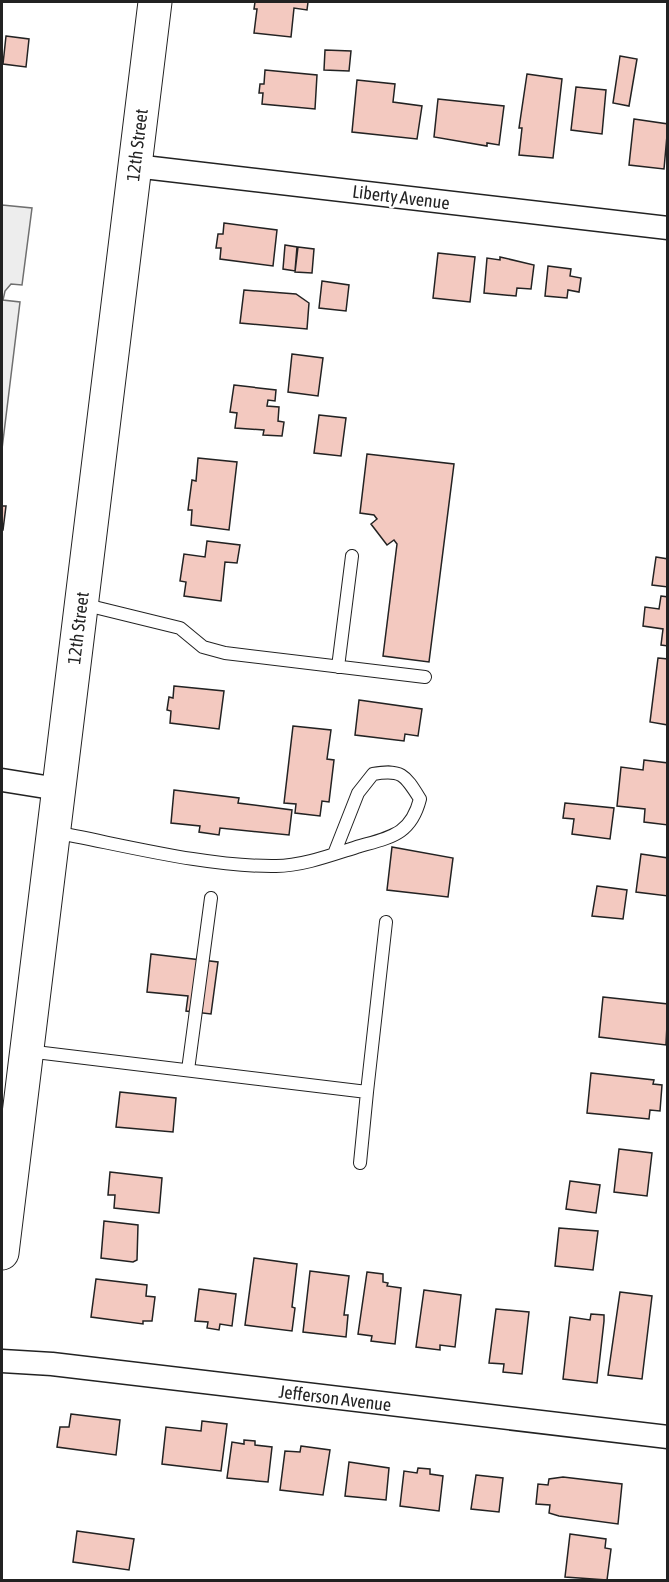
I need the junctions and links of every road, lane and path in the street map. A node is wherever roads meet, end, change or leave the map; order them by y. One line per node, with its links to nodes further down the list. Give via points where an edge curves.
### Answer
1 (155, 2): 2 (main road, 12th Street)
2 (135, 166): 3 (street, Liberty Avenue); 5 (main road, 12th Street)
3 (668, 228)
4 (352, 556): 6 (lane)
5 (81, 604): 6 (lane, via 180,628 203,647 225,653); 9 (main road, 12th Street)
6 (338, 667): 7 (lane)
7 (425, 677)
8 (2, 780): 9 (street)
9 (58, 789): 10 (main road, 12th Street)
10 (53, 832): 11 (lane, via 217,862 278,866); 14 (main road, 12th Street)
11 (334, 854): 11 (lane, via 393,836 415,819 420,799 407,777 392,771 373,774 358,793)
12 (211, 898): 15 (lane)
13 (386, 922): 16 (lane)
14 (26, 1051): 15 (lane); 18 (main road, 12th Street)
15 (188, 1070): 16 (lane)
16 (367, 1092): 17 (lane)
17 (360, 1163)
18 (2, 1253)
19 (2, 1361): 20 (street, Jefferson Avenue)
20 (668, 1437)

